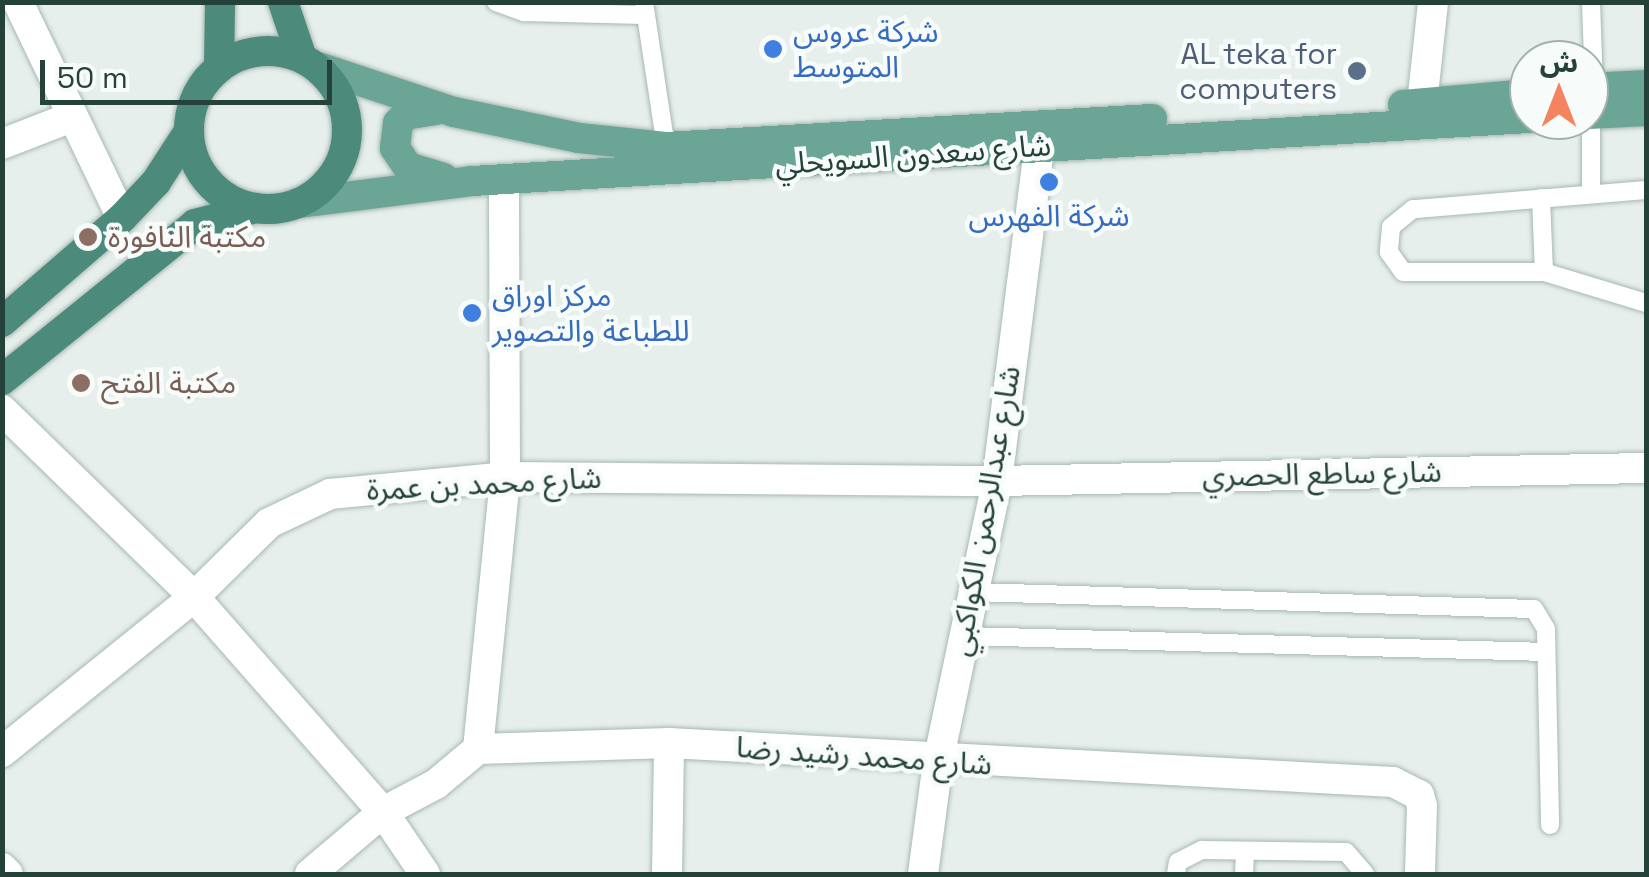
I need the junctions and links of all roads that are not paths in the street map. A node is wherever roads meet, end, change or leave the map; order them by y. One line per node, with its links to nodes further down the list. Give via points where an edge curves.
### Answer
1 (18, 2): 18 (street)
2 (220, 2): 10 (highway)
3 (283, 2): 9 (highway)
4 (496, 2): 7 (lane, via 524,12)
5 (1433, 2): 14 (street)
6 (1592, 2): 8 (lane)
7 (644, 9): 23 (lane)
8 (1592, 40)
9 (310, 63): 10 (highway, via 259,51); 17 (main road, شارع سعدون السويحلي); 30 (highway, via 336,88 347,141 322,189)
10 (219, 68): 20 (highway, via 192,107)
11 (1646, 85): 13 (main road)
12 (1509, 96): 14 (main road, شارع سعدون السويحلي)
13 (1609, 96)
14 (1422, 104): 23 (main road, شارع سعدون السويحلي)
15 (1609, 104): 16 (main road)
16 (1646, 111)
17 (454, 112): 23 (main road, شارع سعدون السويحلي, via 579,138); 25 (main road, via 406,115 398,124 396,148 416,172)
18 (70, 118): 22 (street); 32 (street)
19 (1509, 119): 24 (main road, شارع سعدون السويحلي)
20 (189, 131): 31 (highway, via 197,164 216,190); 32 (highway)
21 (1591, 140): 28 (lane)
22 (2, 144)
23 (666, 147)
24 (1039, 147): 26 (main road, شارع سعدون السويحلي); 40 (street, شارع عبدالرحمن الكواكبي)
25 (472, 181): 26 (main road, شارع سعدون السويحلي); 30 (main road, شارع سعدون السويحلي)
26 (504, 181): 39 (street)
27 (1646, 190): 28 (lane)
28 (1592, 194): 29 (lane)
29 (1541, 198): 33 (lane); 33 (lane, via 1412,209 1391,228 1389,252 1403,272)
30 (298, 204): 31 (highway)
31 (256, 208): 36 (highway, via 194,224)
32 (122, 218): 35 (highway)
33 (1544, 272): 34 (lane)
34 (1646, 303)
35 (2, 322)
36 (2, 380)
37 (2, 410): 42 (street)
38 (1646, 468): 40 (street, شارع ساطع الحصري)
39 (505, 477): 40 (street, شارع محمد بن عمرة); 42 (street, شارع محمد بن عمرة, via 368,487 302,504 269,524); 46 (street)
40 (997, 481): 41 (street, شارع عبدالرحمن الكواكبي)
41 (974, 592): 43 (street, شارع عبدالرحمن الكواكبي); 44 (lane, via 1502,604 1534,609 1546,629)
42 (194, 597): 47 (street, شارع محمد بن عمرة); 49 (street)
43 (964, 636): 44 (lane); 48 (street, شارع عبدالرحمن الكواكبي)
44 (1546, 652): 50 (lane)
45 (669, 743): 46 (street, شارع محمد رشيد رضا); 48 (street, شارع محمد رشيد رضا); 56 (street)
46 (478, 749): 49 (street, via 436,784)
47 (2, 752)
48 (938, 762): 57 (street, شارع عبدالرحمن الكواكبي); 61 (street, شارع محمد رشيد رضا, via 1378,780 1418,795)
49 (383, 812): 54 (street); 55 (street)
50 (1550, 825)
51 (1245, 852): 58 (lane, via 1202,850 1178,862); 59 (lane); 60 (lane, via 1346,852)
52 (2, 868): 53 (street)
53 (8, 874)
54 (310, 874)
55 (425, 874)
56 (666, 874)
57 (923, 874)
58 (1176, 874)
59 (1244, 874)
60 (1364, 874)
61 (1420, 874)

